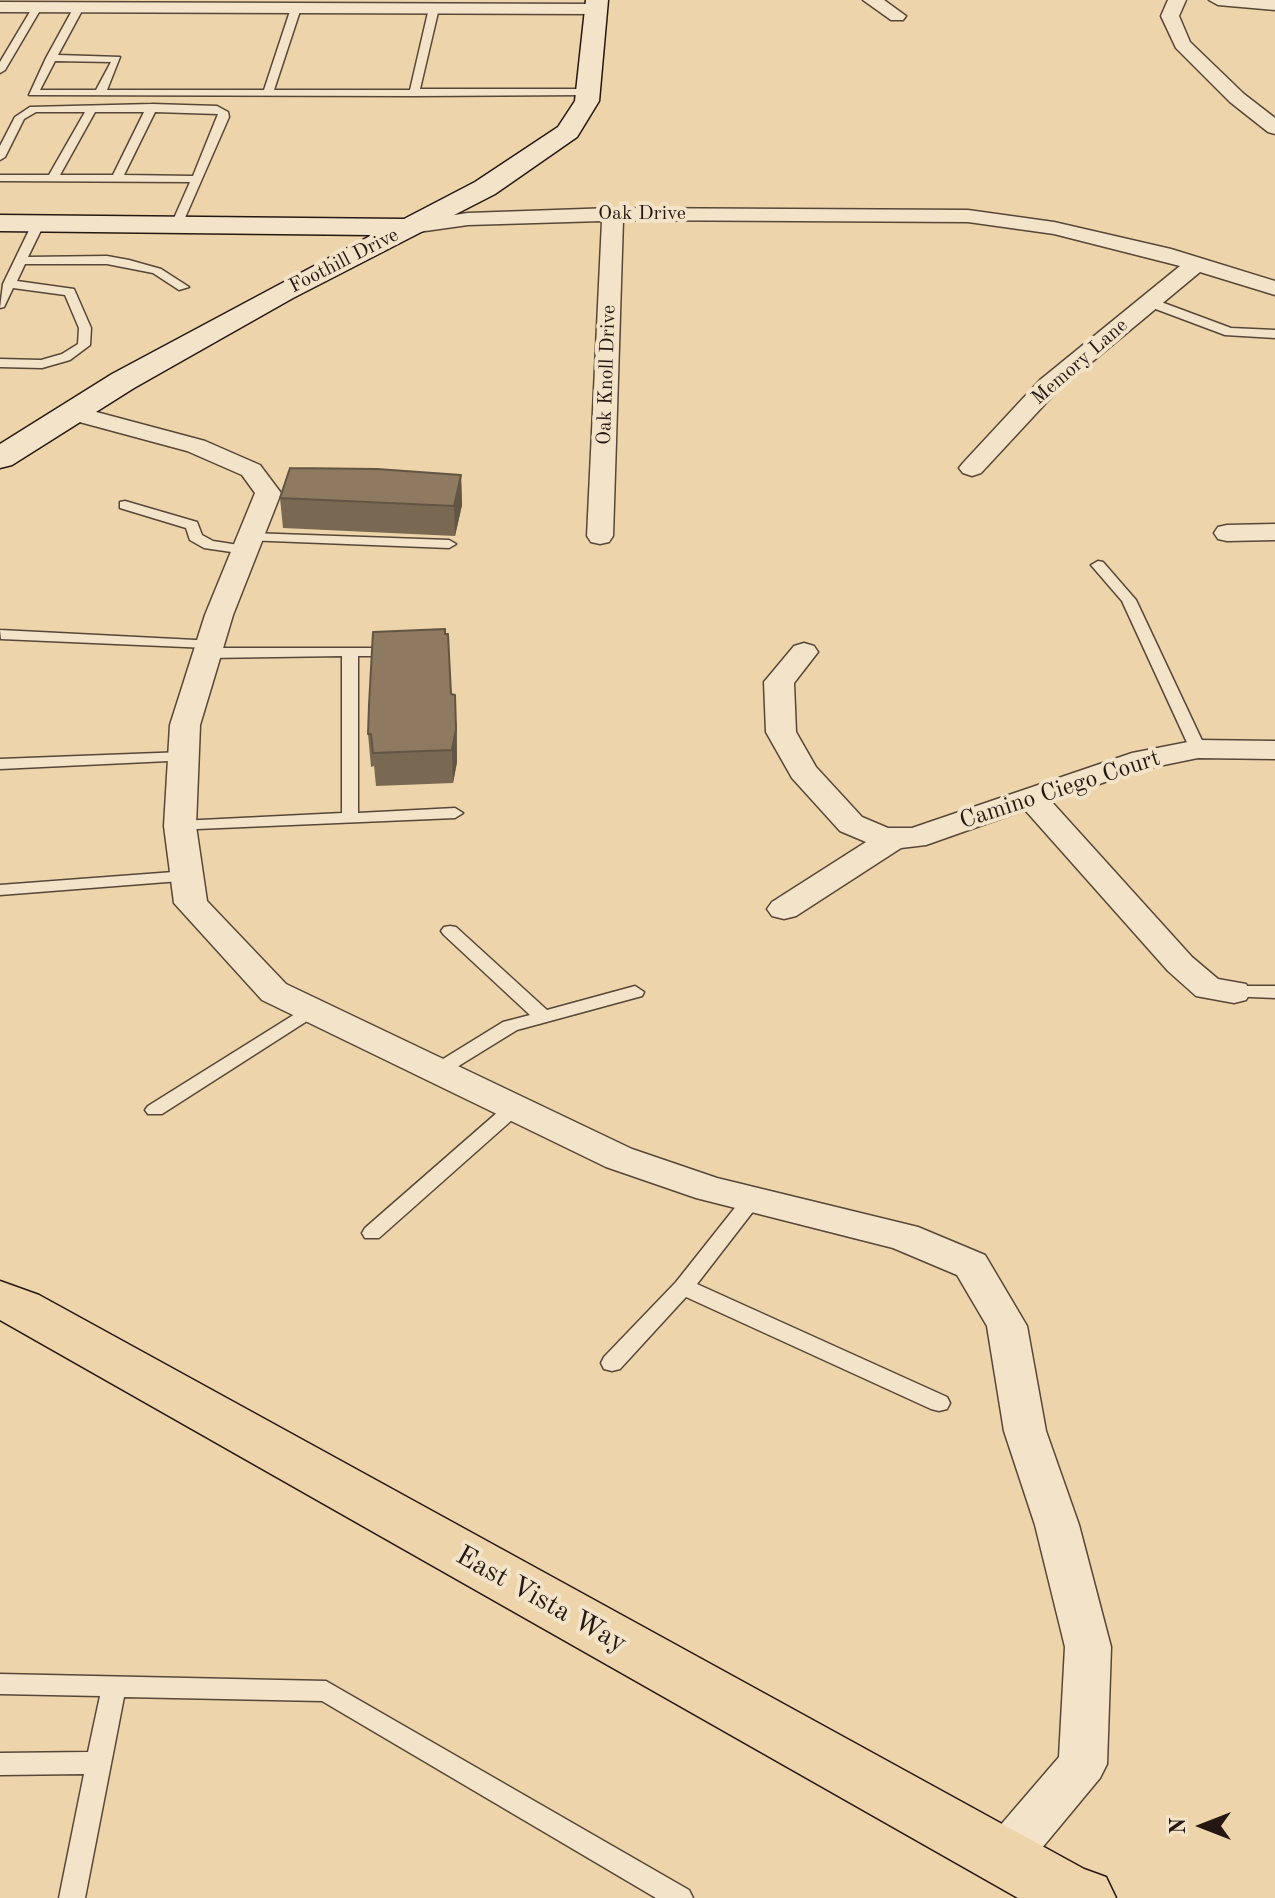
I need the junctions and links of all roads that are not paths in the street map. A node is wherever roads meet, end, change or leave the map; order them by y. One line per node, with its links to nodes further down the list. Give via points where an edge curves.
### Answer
1 (872, 0): 14 (street)
2 (1177, 0): 23 (street, via 1170,16 1182,44)
3 (1218, 0): 9 (street)
4 (110, 3): 8 (street); 12 (street)
5 (373, 4): 12 (street); 13 (street)
6 (487, 4): 7 (street); 13 (street)
7 (596, 4): 17 (street, Foothill Drive)
8 (70, 5): 11 (street); 15 (lane)
9 (1275, 5)
10 (0, 7): 11 (street)
11 (37, 7): 16 (lane)
12 (296, 8): 19 (lane)
13 (434, 8): 20 (lane)
14 (897, 16)
15 (51, 58): 18 (lane, via 117,59); 18 (lane, via 33,93)
16 (0, 70)
17 (587, 92): 20 (lane); 34 (street, Foothill Drive, via 568,132 485,188)
18 (100, 93): 19 (lane)
19 (268, 93): 20 (lane)
20 (414, 93)
21 (152, 107): 22 (lane); 27 (lane); 28 (lane, via 223,112)
22 (92, 108): 24 (lane, via 25,113); 26 (lane)
23 (1275, 128)
24 (0, 157)
25 (0, 178): 26 (lane)
26 (53, 178): 27 (lane)
27 (117, 178): 28 (lane)
28 (196, 179): 32 (lane)
29 (613, 214): 34 (street, Oak Drive, via 468,219); 36 (street, Oak Drive, via 968,216 1054,228); 51 (street, Oak Knoll Drive)
30 (0, 223): 31 (street, Oak Drive)
31 (38, 224): 32 (street, Oak Drive); 35 (lane)
32 (177, 225): 33 (street, Oak Drive)
33 (323, 226): 34 (street, Oak Drive); 37 (street, via 340,235 345,248)
34 (411, 227): 37 (street, Foothill Drive)
35 (20, 261): 38 (lane); 39 (lane, via 107,260 157,271)
36 (1196, 264): 40 (street, Oak Drive); 41 (street, Memory Lane)
37 (315, 276): 45 (street, Foothill Drive)
38 (9, 284): 42 (lane); 44 (lane, via 70,292 85,328 84,345 42,364)
39 (183, 287)
40 (1275, 288)
41 (1149, 302): 43 (lane, via 1229,332); 47 (street, Memory Lane, via 1049,385)
42 (0, 304)
43 (1275, 334)
44 (0, 363)
45 (70, 412): 46 (street, Foothill Drive); 52 (street, via 196,446 251,470 268,493)
46 (0, 458)
47 (972, 468)
48 (125, 505): 52 (lane, via 192,525 195,537 209,545)
49 (1275, 532): 50 (street)
50 (1227, 533)
51 (600, 536)
52 (248, 544): 53 (lane); 56 (street)
53 (449, 544)
54 (1098, 565): 60 (lane, via 1129,600)
55 (1, 634): 56 (lane)
56 (209, 648): 59 (lane); 62 (street, via 185,725)
57 (414, 650): 59 (lane)
58 (804, 652): 68 (street, Camino Ciego Court, via 779,682 781,732 803,771 851,824)
59 (350, 653): 66 (lane)
60 (1198, 749): 61 (street, Camino Ciego Court); 64 (street, Camino Ciego Court, via 1132,762)
61 (1275, 750)
62 (184, 757): 63 (lane); 67 (street)
63 (0, 764)
64 (1031, 797): 68 (street, Camino Ciego Court, via 915,838); 74 (street, via 1180,964 1208,988)
65 (455, 813): 66 (lane)
66 (350, 818): 67 (lane)
67 (180, 826): 69 (street)
68 (894, 838): 71 (street, Camino Ciego Court)
69 (187, 876): 70 (lane); 76 (street, via 191,903 263,981)
70 (0, 890)
71 (784, 909)
72 (450, 931): 77 (lane)
73 (635, 992): 77 (lane)
74 (1234, 992): 75 (lane)
75 (1275, 992)
76 (311, 1010): 78 (street); 80 (lane)
77 (544, 1017): 78 (lane, via 510,1026)
78 (437, 1071): 79 (street)
79 (514, 1108): 81 (street, via 619,1158); 82 (lane)
80 (155, 1110)
81 (752, 1200): 83 (lane); 91 (street, via 904,1237 971,1265 1007,1326 1025,1431 1057,1525 1088,1647 1083,1764)
82 (372, 1233)
83 (683, 1287): 85 (lane); 86 (lane)
84 (0, 1299): 91 (main road, East Vista Way)
85 (612, 1363)
86 (939, 1403)
87 (0, 1684): 88 (lane)
88 (114, 1686): 89 (lane); 93 (lane, via 326,1691)
89 (99, 1763): 90 (lane); 92 (lane)
90 (0, 1764)
91 (1004, 1857): 94 (main road, East Vista Way)
92 (72, 1898)
93 (680, 1898)
94 (1083, 1898)

